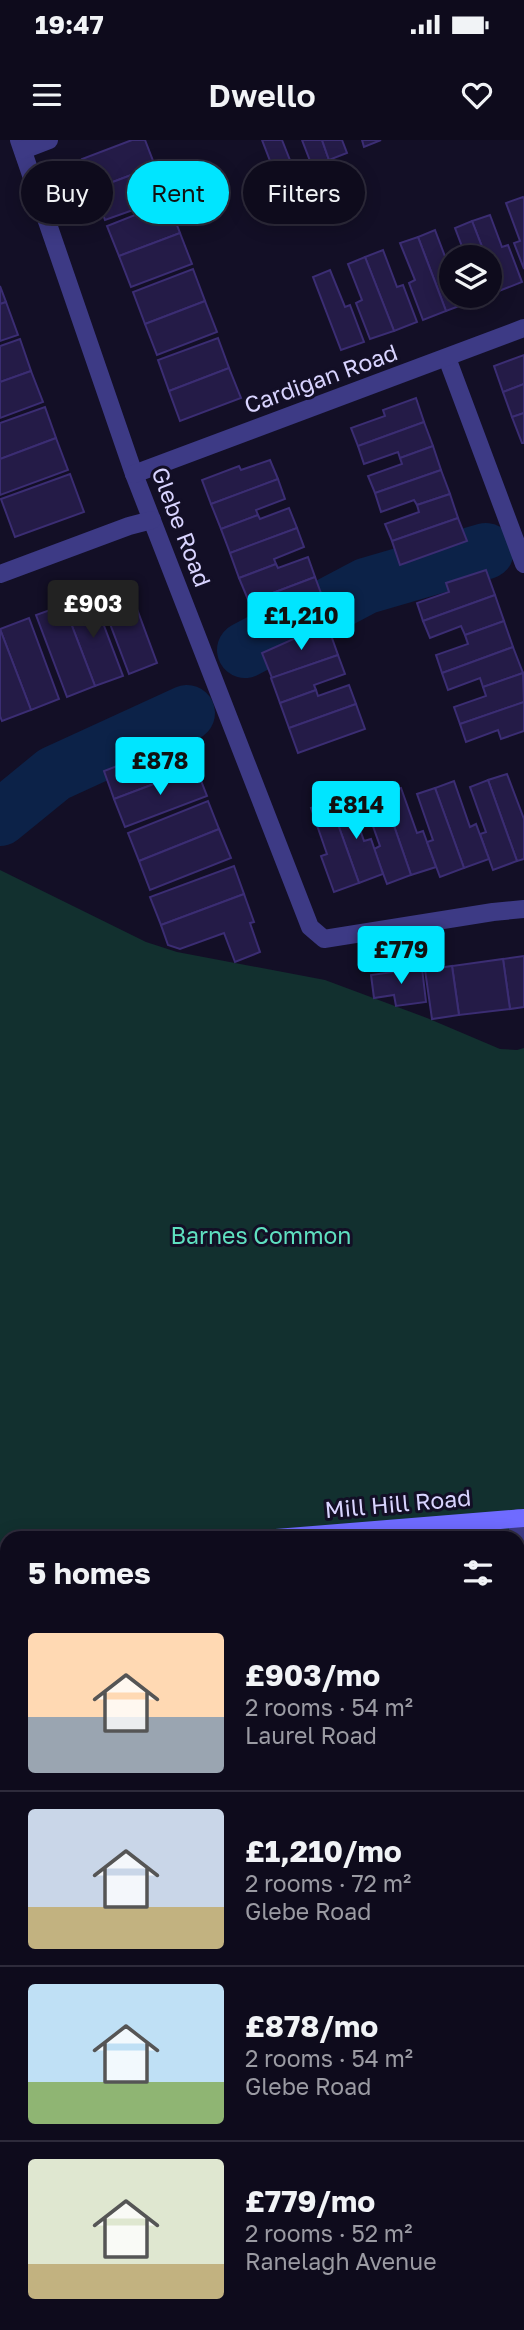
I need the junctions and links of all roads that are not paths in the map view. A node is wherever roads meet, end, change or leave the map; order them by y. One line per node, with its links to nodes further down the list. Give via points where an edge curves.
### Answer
1 (50, 140): 2 (street)
2 (21, 145): 5 (street, Glebe Road)
3 (524, 328): 4 (street, Cardigan Road)
4 (447, 358): 5 (street, Cardigan Road); 7 (street)
5 (135, 474): 6 (street, Glebe Road)
6 (152, 520): 8 (street); 9 (street, Glebe Road, via 310,927 324,939)
7 (524, 564)
8 (0, 574)
9 (524, 909)
10 (521, 1518): 11 (main road, Mill Hill Road)
11 (362, 1531)

